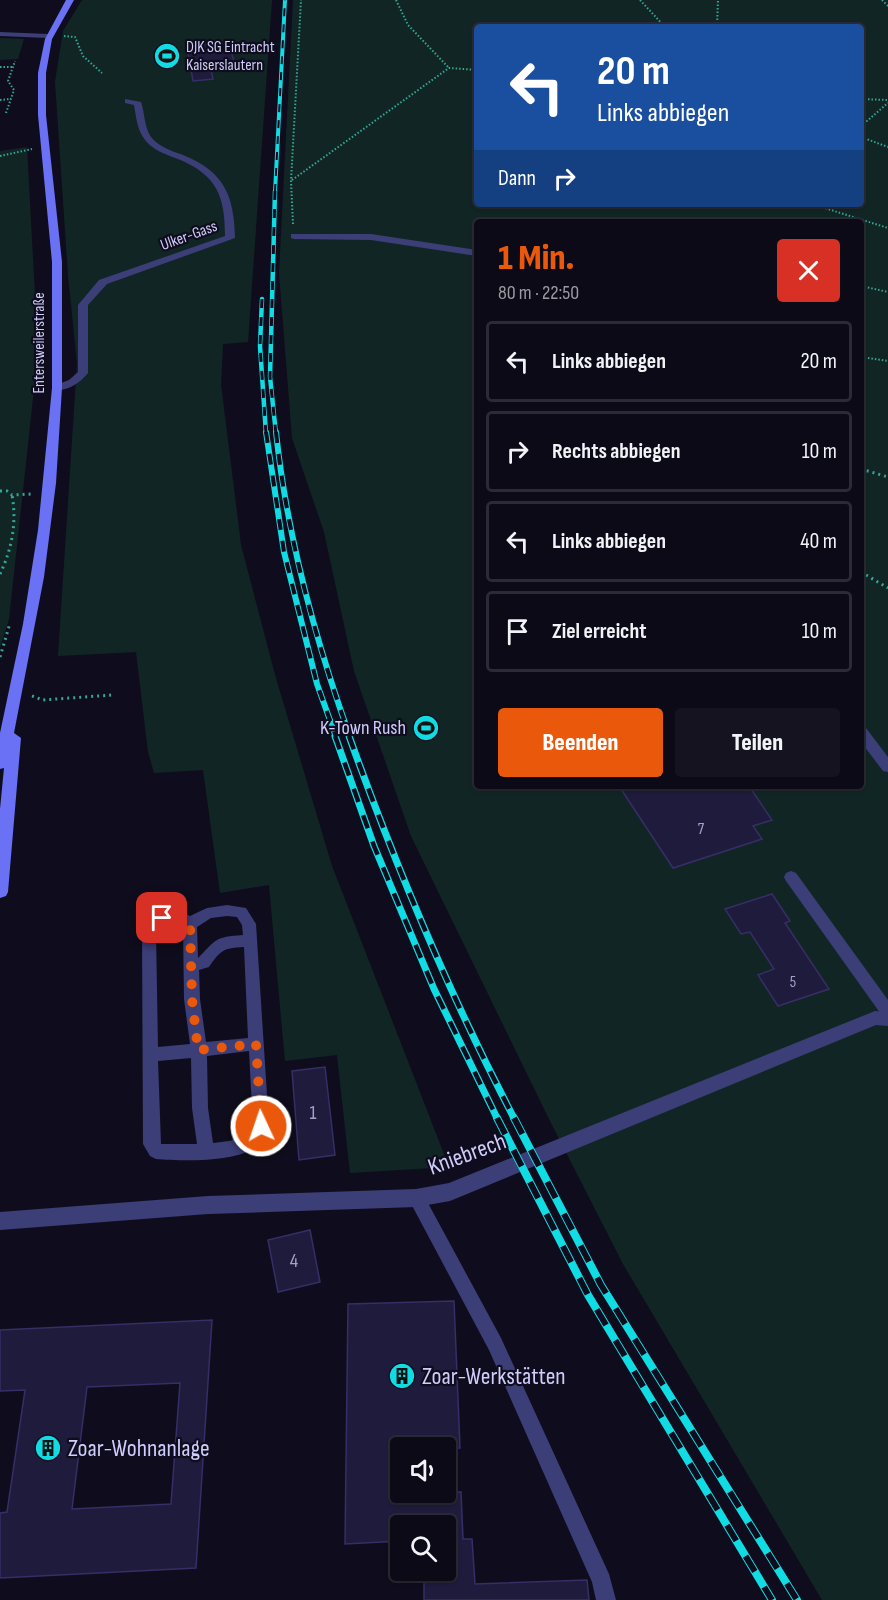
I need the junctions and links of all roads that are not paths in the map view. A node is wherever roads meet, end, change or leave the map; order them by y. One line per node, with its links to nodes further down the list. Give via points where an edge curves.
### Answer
1 (70, 0): 3 (main road, Entersweilerstraße)
2 (0, 34): 3 (street)
3 (48, 36): 7 (main road, Entersweilerstraße, via 43,107 55,237)
4 (128, 101): 7 (street, Ulker-Gass, via 138,104 148,139 192,162 222,185 230,207 230,238 103,282 83,305 83,374)
5 (294, 236): 6 (lane, via 371,237)
6 (474, 253)
7 (57, 388): 8 (main road, Entersweilerstraße, via 50,492)
8 (18, 690): 10 (main road, Entersweilerstraße); 13 (main road, Entersweilerstraße)
9 (864, 736): 11 (street)
10 (0, 764)
11 (888, 767)
12 (791, 877): 17 (lane)
13 (0, 892)
14 (190, 925): 15 (lane, via 210,912 241,912 249,924); 16 (lane); 21 (lane, via 174,916 153,923 149,931)
15 (251, 940): 16 (lane, via 226,942 215,947 204,963); 19 (lane)
16 (191, 965): 20 (lane)
17 (888, 1012)
18 (888, 1019): 23 (street, Kniebrech, via 875,1018 450,1192)
19 (256, 1044): 20 (lane); 22 (lane, via 261,1126 257,1137 244,1146)
20 (198, 1050): 21 (lane); 22 (lane)
21 (150, 1055): 22 (lane, via 151,1144 156,1151 172,1154)
22 (206, 1150)
23 (416, 1198): 24 (street, Kniebrech, via 208,1205); 25 (lane, via 495,1344 602,1581)
24 (0, 1221)
25 (606, 1600)

